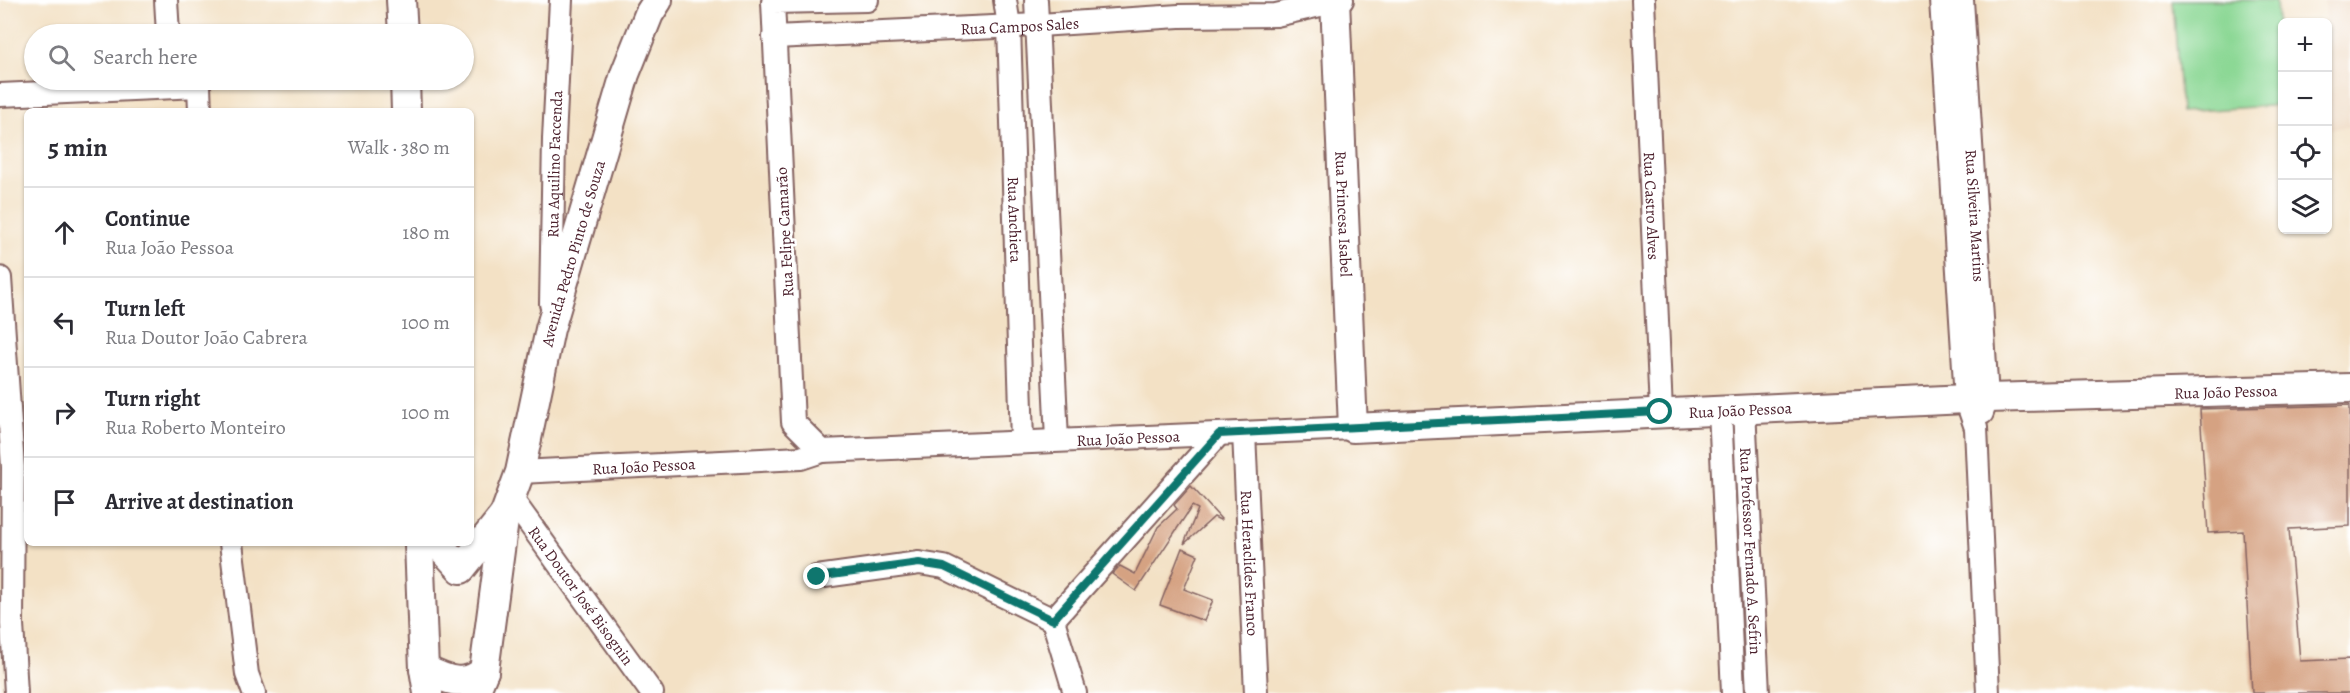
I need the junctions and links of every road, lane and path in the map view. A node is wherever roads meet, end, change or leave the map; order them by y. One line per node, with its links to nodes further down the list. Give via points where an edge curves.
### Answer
1 (166, 0): 14 (street)
2 (401, 0): 15 (main road)
3 (561, 0): 29 (street, Rua Aquilino Faccenda)
4 (658, 0): 29 (main road, Avenida Pedro Pinto de Souza, via 625,74)
5 (867, 0): 18 (street, Rua Felipe Camarão, via 773,2)
6 (1005, 0): 17 (street, Rua Anchieta)
7 (1036, 0): 16 (street, Rua Anchieta)
8 (1334, 0): 9 (street, Rua Campos Sales); 13 (street, Rua Campos Sales, via 1276,15); 34 (main road, Rua Princesa Isabel)
9 (1342, 0)
10 (1643, 0): 33 (street, Rua Castro Alves)
11 (1941, 0): 25 (street, Rua Silveira Martins)
12 (1962, 0): 25 (street, Rua Silveira Martins)
13 (1178, 8): 16 (street, Rua Campos Sales)
14 (167, 24)
15 (402, 24)
16 (1039, 25): 17 (street, Rua Campos Sales); 26 (street, Rua Anchieta)
17 (1009, 26): 18 (street, Rua Campos Sales); 27 (street, Rua Anchieta)
18 (774, 37): 39 (street, Rua Felipe Camarão, via 793,422)
19 (71, 90): 22 (street)
20 (199, 90): 23 (street)
21 (405, 90): 24 (main road)
22 (0, 95)
23 (200, 108)
24 (406, 108)
25 (1960, 136): 31 (street, Rua Silveira Martins)
26 (1048, 228): 27 (street); 37 (street, Rua Anchieta)
27 (1015, 230): 38 (street, Rua Anchieta)
28 (0, 278): 40 (street)
29 (550, 329): 41 (main road, Avenida Pedro Pinto de Souza)
30 (2350, 388): 31 (main road, Rua João Pessoa)
31 (1977, 398): 32 (main road, Rua João Pessoa); 60 (street, Rua Silveira Martins)
32 (1732, 410): 33 (main road, Rua João Pessoa); 58 (street, Rua Professor Fernado A. Sefrin); 59 (street, Rua Professor Fernado A. Sefrin)
33 (1660, 412): 34 (main road, Rua João Pessoa)
34 (1353, 428): 35 (street, Rua João Pessoa)
35 (1244, 433): 36 (street, Rua João Pessoa); 57 (street, Rua Heraclides Franco)
36 (1219, 434): 37 (street, Rua João Pessoa); 50 (street)
37 (1057, 440): 38 (street, Rua João Pessoa)
38 (1022, 441): 39 (street, Rua João Pessoa)
39 (822, 451): 41 (street, Rua João Pessoa, via 801,458)
40 (13, 467): 42 (street)
41 (512, 494): 46 (main road, Avenida Pedro Pinto de Souza); 49 (main road, Avenida Pedro Pinto de Souza); 55 (street, Rua Doutor José Bisognin)
42 (6, 544): 53 (street)
43 (231, 546): 54 (street, via 247,675)
44 (419, 546): 48 (main road)
45 (441, 546): 46 (main road)
46 (461, 569): 48 (main road, via 442,579); 49 (main road, via 480,582 492,596)
47 (817, 577): 50 (street, via 919,563 944,567)
48 (421, 598): 51 (main road)
49 (494, 606): 52 (main road, Avenida Pedro Pinto de Souza)
50 (1053, 620): 56 (street)
51 (426, 681): 52 (main road, via 443,678)
52 (480, 682)
53 (16, 693)
54 (254, 693)
55 (652, 693)
56 (1075, 693)
57 (1256, 693)
58 (1733, 693)
59 (1758, 693)
60 (1988, 693)

